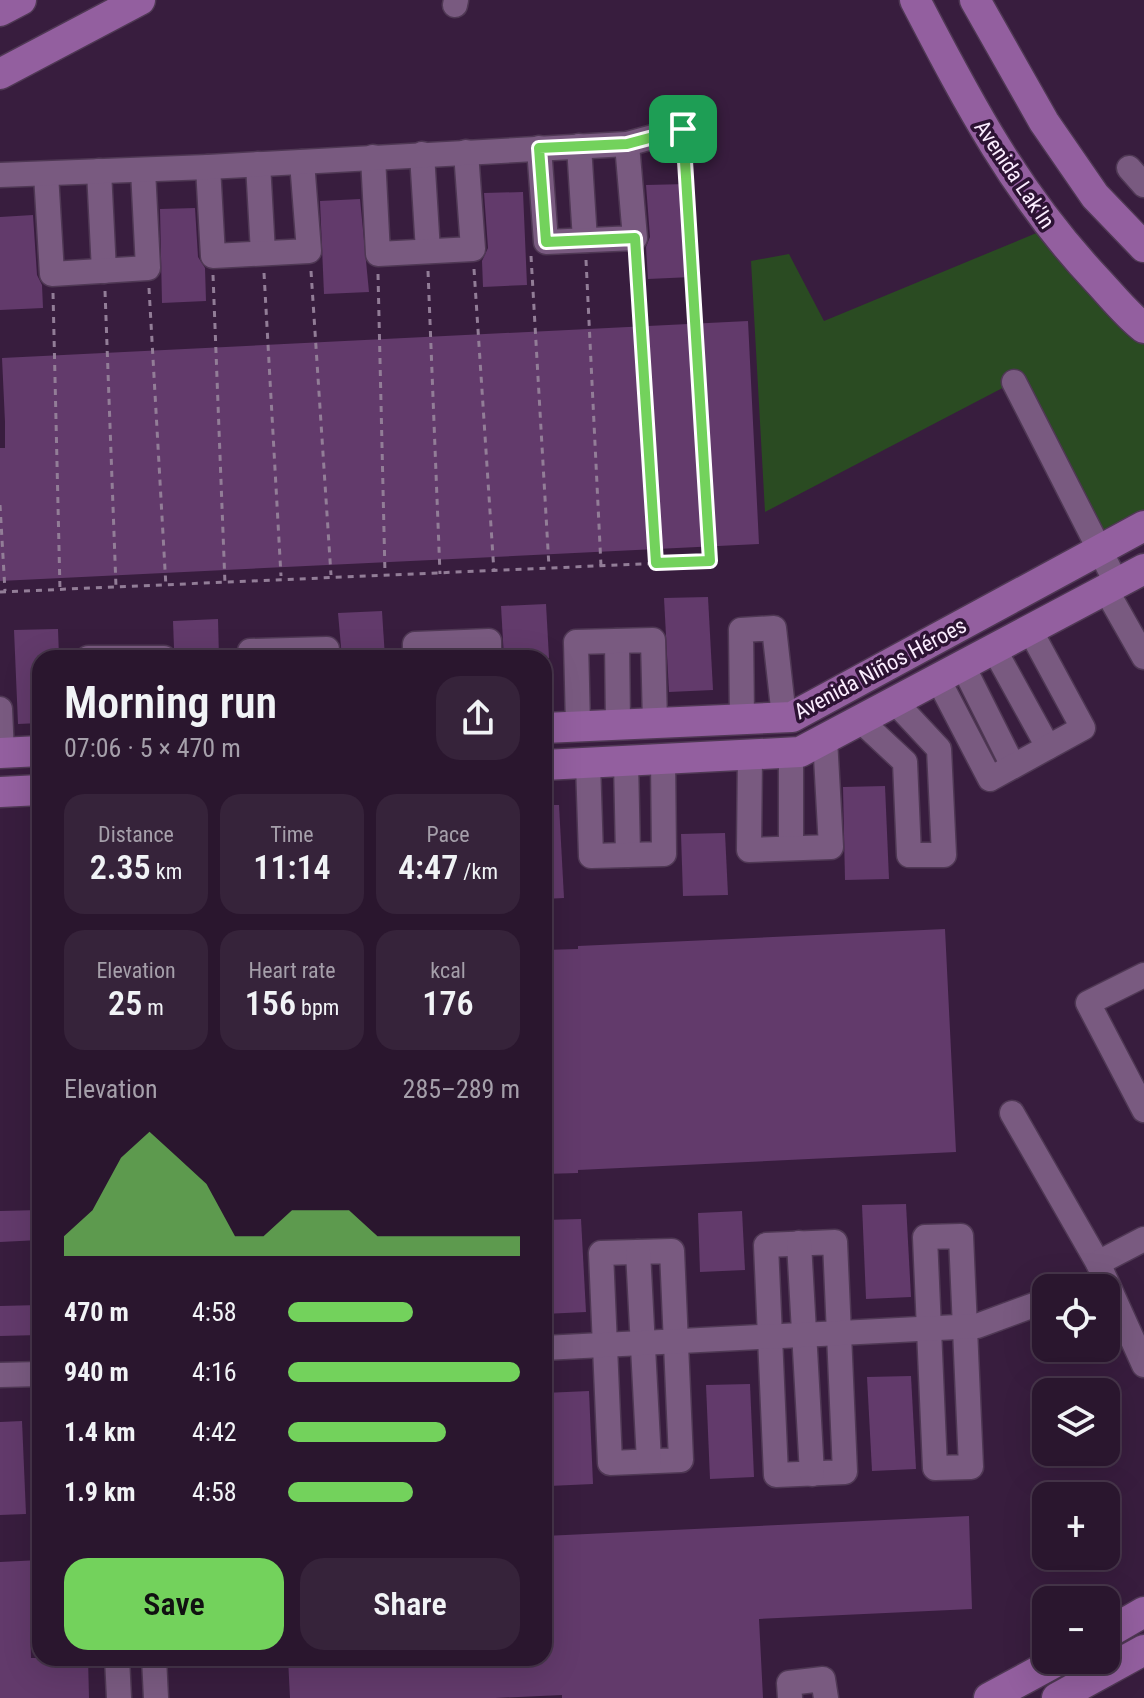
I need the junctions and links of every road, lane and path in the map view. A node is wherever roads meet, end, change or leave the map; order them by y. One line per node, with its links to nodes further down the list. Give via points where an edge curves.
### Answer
1 (21, 0): 5 (main road)
2 (140, 0): 6 (main road)
3 (915, 0): 34 (main road, Avenida Lak'In, via 1016,183 1068,249)
4 (975, 0): 24 (main road, via 1044,122 1095,196)
5 (0, 11)
6 (0, 74)
7 (688, 128): 8 (street); 39 (path, via 710,561)
8 (627, 144): 9 (street); 21 (street)
9 (579, 146): 10 (street); 22 (street)
10 (539, 148): 11 (street); 22 (street, via 546,242)
11 (466, 152): 12 (street); 25 (street)
12 (422, 154): 13 (street); 27 (street)
13 (373, 157): 14 (street); 29 (street)
14 (302, 162): 15 (street); 26 (street)
15 (258, 164): 16 (street); 28 (street)
16 (208, 167): 17 (street); 30 (street)
17 (143, 170): 18 (street); 31 (street)
18 (99, 171): 19 (street); 32 (street)
19 (46, 174): 20 (street); 33 (street)
20 (0, 175)
21 (635, 238): 22 (street); 39 (path)
22 (585, 240): 40 (path)
23 (530, 242): 41 (path)
24 (1144, 247)
25 (473, 249): 27 (street); 42 (path)
26 (309, 251): 28 (street); 44 (path)
27 (428, 251): 29 (street); 43 (path)
28 (263, 253): 30 (street); 46 (path)
29 (378, 254): 45 (path)
30 (213, 256): 48 (path)
31 (148, 268): 32 (street); 49 (path)
32 (104, 271): 33 (street); 50 (path)
33 (52, 274): 51 (path)
34 (1144, 328)
35 (1014, 382): 38 (street)
36 (0, 505): 52 (path)
37 (1144, 526): 38 (main road, Avenida Niños Héroes)
38 (1100, 550): 47 (street); 63 (main road, Avenida Niños Héroes)
39 (656, 563): 40 (path)
40 (601, 566): 41 (path)
41 (549, 567): 42 (path)
42 (494, 572): 43 (path)
43 (440, 574): 45 (path)
44 (331, 576): 45 (path); 46 (path)
45 (385, 576)
46 (281, 578): 48 (path)
47 (1130, 579): 53 (main road, Avenida Niños Héroes); 59 (street)
48 (225, 584): 49 (path)
49 (166, 587): 50 (path)
50 (116, 588): 51 (path)
51 (60, 590): 52 (path)
52 (3, 592)
53 (1030, 630): 55 (main road, Avenida Niños Héroes); 70 (street, via 1083,728)
54 (617, 641): 66 (street, via 653,640); 67 (street); 68 (street, via 576,642)
55 (994, 649): 60 (main road, Avenida Niños Héroes); 70 (street)
56 (415, 650): 57 (street, via 415,644)
57 (452, 650): 58 (street, via 489,641)
58 (489, 650)
59 (1144, 657)
60 (950, 672): 61 (main road, Avenida Niños Héroes); 70 (street, via 990,779)
61 (895, 702): 65 (main road, Avenida Niños Héroes); 65 (street, via 939,749 944,855 909,855 905,762)
62 (0, 709): 73 (street)
63 (788, 717): 64 (main road, Avenida Niños Héroes); 64 (street, via 774,628 741,630); 71 (main road)
64 (742, 719): 66 (main road, Avenida Niños Héroes)
65 (860, 720): 71 (main road, Avenida Niños Héroes)
66 (655, 723): 67 (main road, Avenida Niños Héroes)
67 (618, 724): 68 (main road, Avenida Niños Héroes)
68 (578, 726): 69 (main road, Avenida Niños Héroes)
69 (552, 728)
70 (1048, 747)
71 (805, 748): 74 (main road, Avenida Niños Héroes); 79 (street); 79 (street, via 831,847)
72 (32, 751): 73 (main road)
73 (1, 753)
74 (750, 755): 75 (main road, Avenida Niños Héroes); 79 (street, via 749,850)
75 (663, 759): 76 (main road, Avenida Niños Héroes); 80 (street, via 664,854)
76 (626, 761): 77 (main road, Avenida Niños Héroes); 80 (street)
77 (588, 763): 78 (main road, Avenida Niños Héroes); 80 (street, via 591,856)
78 (552, 765)
79 (791, 848)
80 (628, 855)
81 (1144, 975): 82 (street, via 1088,1003)
82 (1144, 1110)
83 (1012, 1113): 87 (street)
84 (1144, 1239): 87 (street)
85 (799, 1243): 91 (street, via 835,1242); 92 (street); 93 (street, via 766,1245)
86 (638, 1252): 94 (street, via 672,1251); 95 (street); 96 (street, via 601,1253)
87 (1098, 1263): 98 (street)
88 (1032, 1306): 89 (street)
89 (965, 1327): 90 (street); 90 (street, via 961,1236 925,1237); 90 (street, via 971,1467 935,1468)
90 (929, 1328): 91 (street)
91 (839, 1333): 92 (street); 102 (street, via 845,1472)
92 (804, 1334): 93 (street); 102 (street)
93 (770, 1336): 94 (street); 102 (street, via 776,1475)
94 (676, 1341): 95 (street); 101 (street, via 681,1460)
95 (643, 1343): 96 (street); 101 (street)
96 (605, 1345): 97 (street); 101 (street, via 610,1463)
97 (552, 1348)
98 (1144, 1365)
99 (32, 1374): 100 (street)
100 (0, 1375)
101 (649, 1461)
102 (812, 1474)
103 (1144, 1612): 104 (main road)
104 (1120, 1626)
105 (1144, 1650): 110 (main road)
106 (117, 1666): 111 (street)
107 (154, 1666): 112 (street)
108 (1034, 1674): 115 (main road)
109 (1056, 1674): 110 (main road)
110 (1061, 1696)
111 (119, 1698)
112 (156, 1698)
113 (790, 1698): 114 (street, via 789,1683 823,1679)
114 (826, 1698)
115 (989, 1698)

